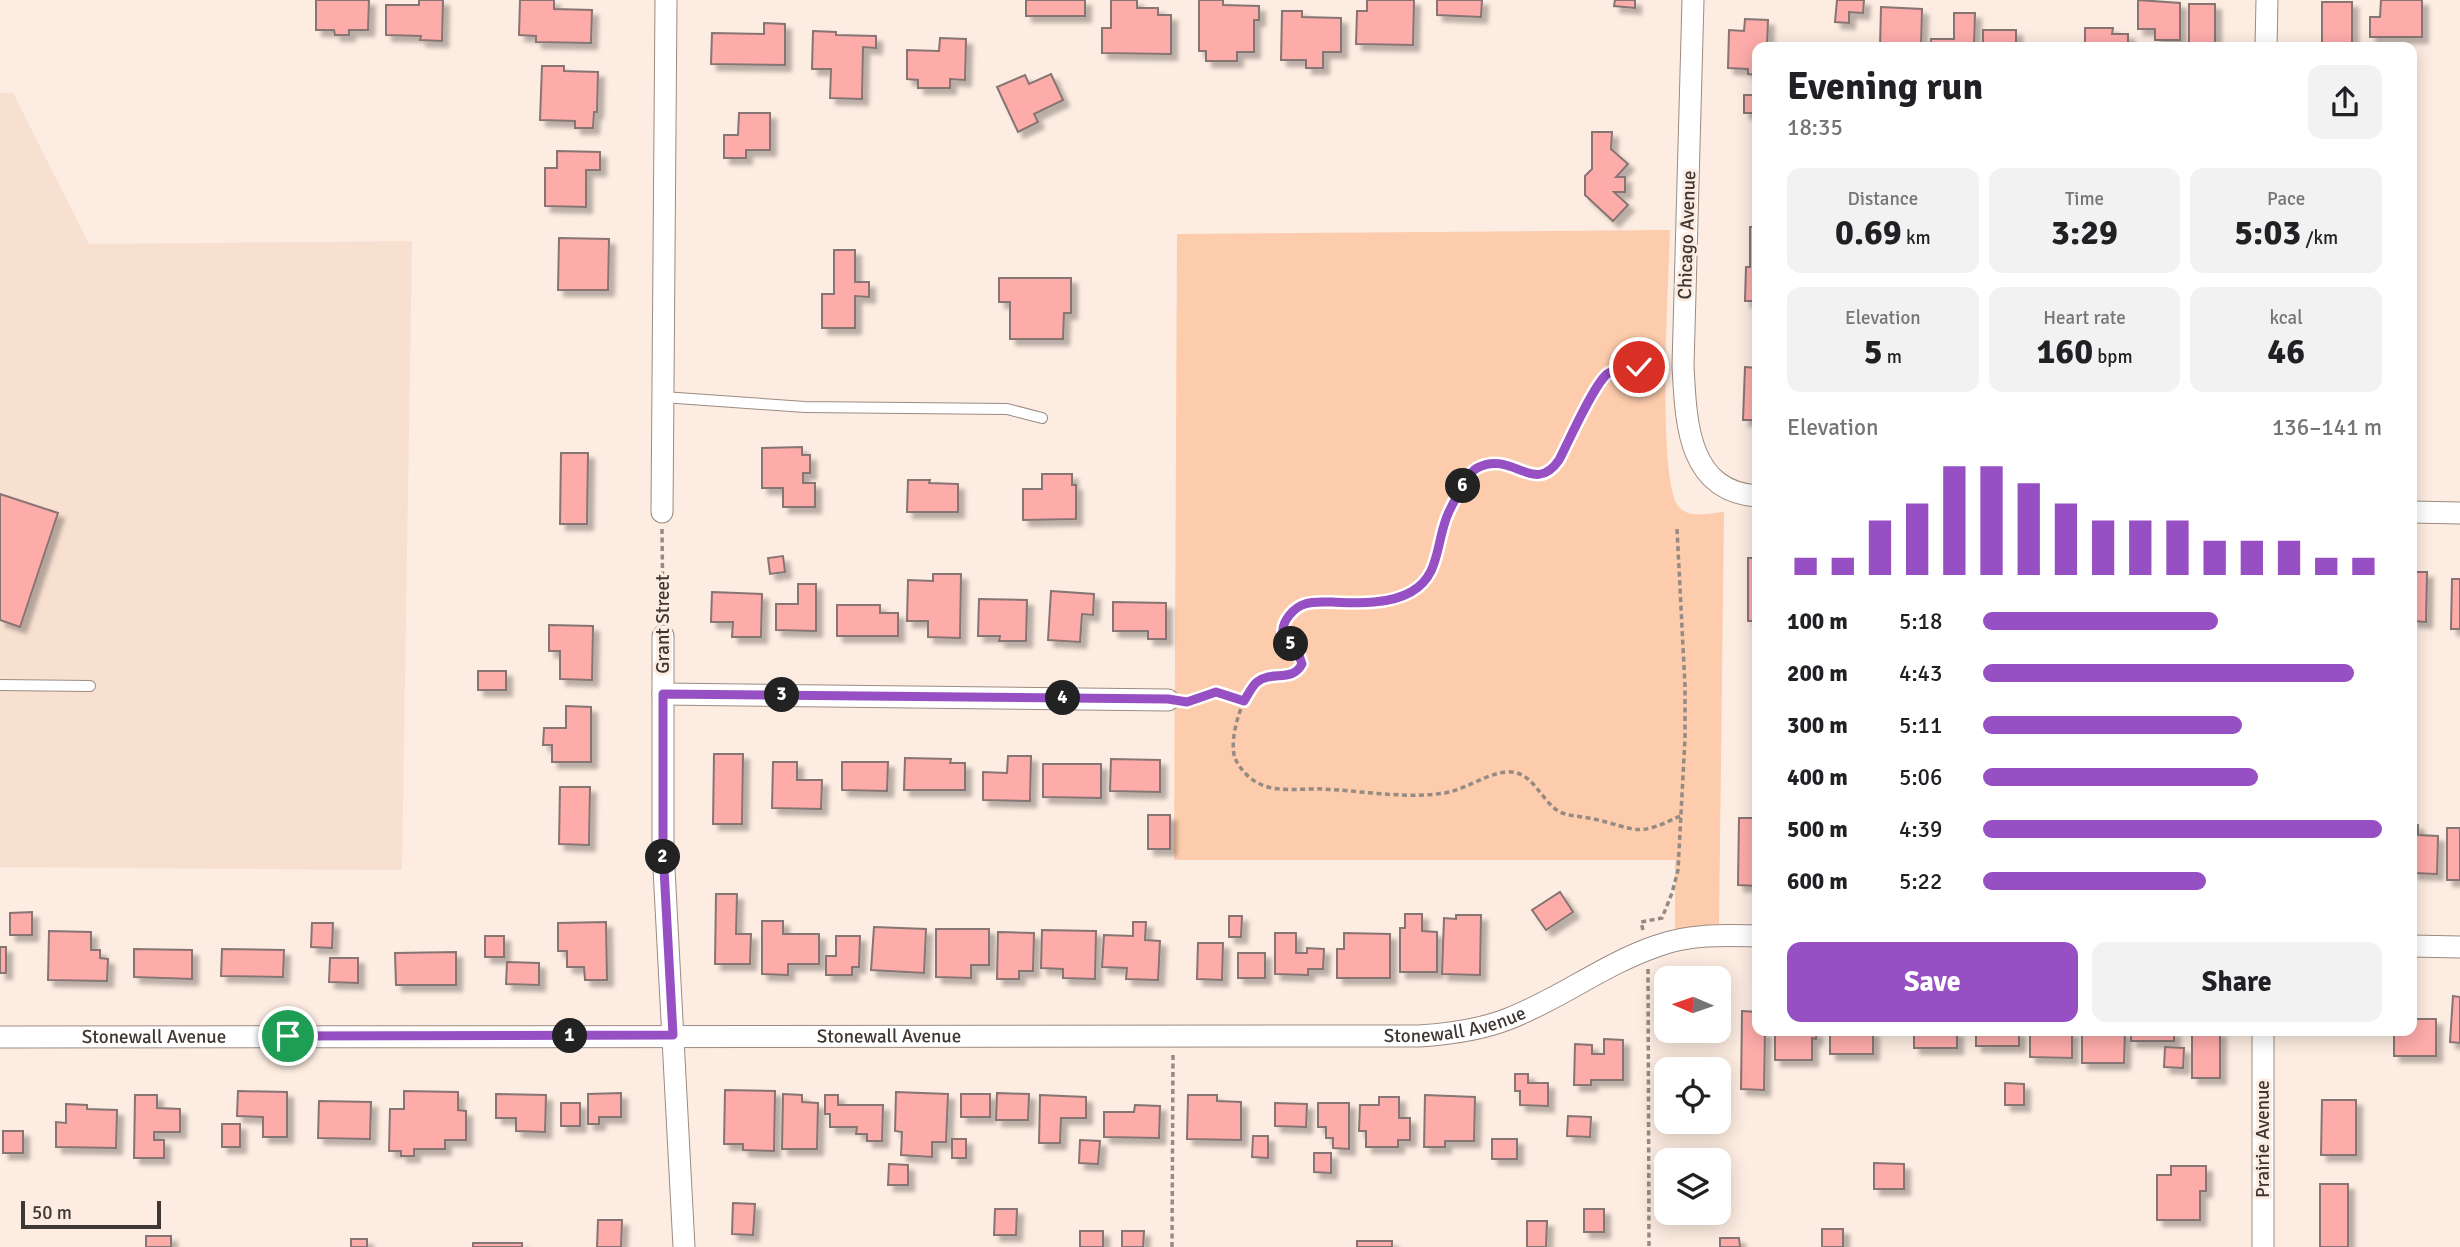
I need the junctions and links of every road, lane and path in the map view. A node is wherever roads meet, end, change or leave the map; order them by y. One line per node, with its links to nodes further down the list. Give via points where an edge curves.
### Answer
1 (666, 0): 6 (street)
2 (1693, 0): 5 (street, Chicago Avenue)
3 (2267, 0): 4 (street)
4 (2266, 42)
5 (1683, 366): 8 (street, Chicago Avenue, via 1690,431 1703,468 1727,490); 18 (path, via 1608,373 1559,460 1546,473 1528,474 1497,462 1474,470 1446,519 1435,563 1423,583 1397,598 1303,604 1292,612 1283,631 1299,655 1299,670 1257,682)
6 (663, 397): 7 (lane, via 804,407 1007,409); 9 (street)
7 (1042, 418)
8 (1752, 495)
9 (662, 512): 13 (path, Grant Street)
10 (2417, 512): 11 (street)
11 (2460, 513)
12 (1677, 529): 19 (path, via 1685,687)
13 (663, 636): 16 (street, Grant Street)
14 (0, 685): 15 (lane)
15 (90, 685)
16 (663, 694): 17 (street); 24 (street, Grant Street, via 663,850)
17 (1168, 699): 18 (path, via 1187,702 1216,692)
18 (1244, 701): 19 (path, via 1235,730 1234,756 1249,777 1266,787 1423,795 1516,772 1567,815 1639,831)
19 (1680, 816): 23 (path, via 1678,870 1672,893 1662,918 1641,922)
20 (1752, 936): 23 (street, Stonewall Avenue, via 1692,938)
21 (2417, 946): 22 (street)
22 (2460, 947)
23 (1647, 950): 25 (street, Stonewall Avenue, via 1522,1013 1476,1029 1419,1036); 30 (path)
24 (673, 1035): 25 (street, Stonewall Avenue); 27 (street, Stonewall Avenue); 28 (street, Grant Street)
25 (1173, 1036): 29 (path)
26 (2263, 1036): 31 (street, Prairie Avenue)
27 (0, 1037)
28 (684, 1247)
29 (1172, 1247)
30 (1649, 1247)
31 (2263, 1247)

